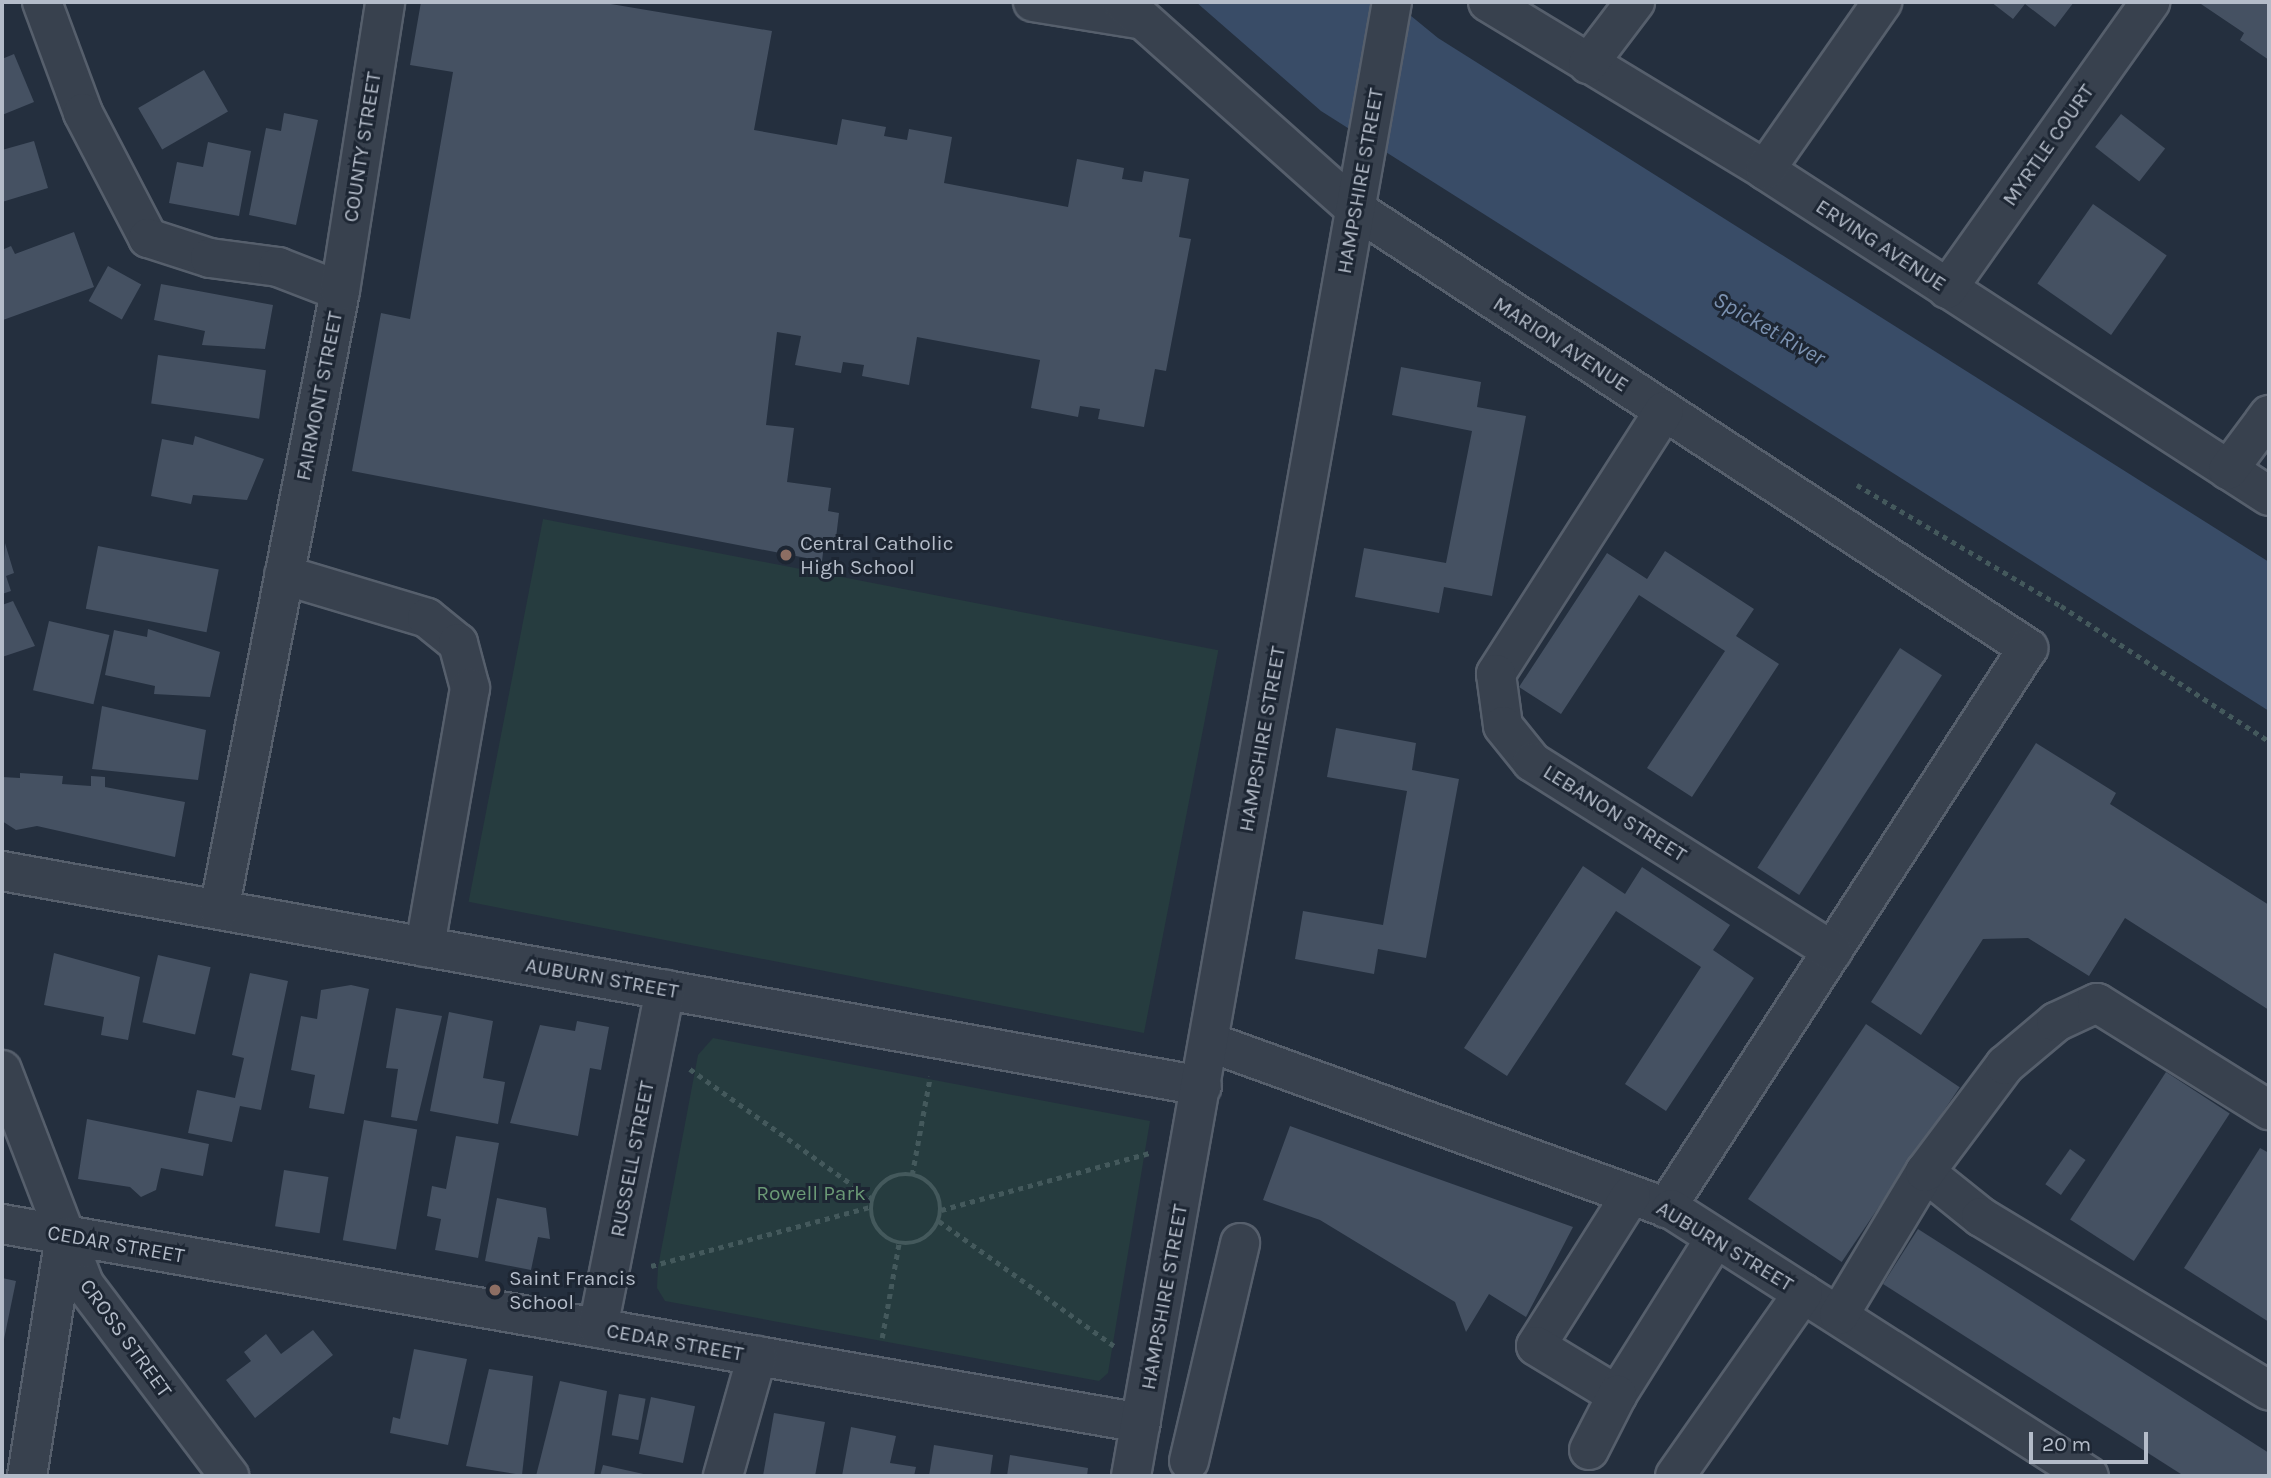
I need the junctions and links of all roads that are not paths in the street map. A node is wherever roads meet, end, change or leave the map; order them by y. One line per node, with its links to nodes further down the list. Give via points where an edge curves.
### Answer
1 (42, 2): 14 (street, FAIRMONT STREET, via 83,113 148,238 210,258 278,267)
2 (385, 2): 14 (street, COUNTY STREET)
3 (1033, 2): 9 (street)
4 (1392, 2): 12 (street, HAMPSHIRE STREET)
5 (1488, 2): 10 (street, ERVING AVENUE)
6 (1635, 2): 10 (street)
7 (1882, 2): 11 (street)
8 (2150, 2): 13 (street, MYRTLE COURT)
9 (1130, 10): 12 (street, MARION AVENUE)
10 (1588, 64): 11 (street, ERVING AVENUE)
11 (1765, 170): 13 (street, ERVING AVENUE)
12 (1355, 209): 15 (street, MARION AVENUE); 25 (street, HAMPSHIRE STREET)
13 (1947, 289): 17 (street, ERVING AVENUE)
14 (340, 291): 19 (street, FAIRMONT STREET)
15 (1664, 411): 23 (street, LEBANON STREET, via 1496,674 1503,726 1532,762); 23 (street, MARION AVENUE, via 2028,649)
16 (2269, 415): 17 (street)
17 (2228, 470): 18 (street, ERVING AVENUE)
18 (2269, 496)
19 (284, 575): 21 (street, FAIRMONT STREET); 22 (street, via 427,618 458,643 470,688)
20 (2, 871): 21 (street, AUBURN STREET)
21 (219, 910): 22 (street, AUBURN STREET)
22 (425, 947): 24 (street, AUBURN STREET)
23 (1832, 951): 31 (street)
24 (665, 990): 27 (street, AUBURN STREET); 38 (street, RUSSELL STREET)
25 (1209, 1042): 27 (street, HAMPSHIRE STREET); 30 (street, AUBURN STREET)
26 (2, 1070): 33 (street, CROSS STREET)
27 (1202, 1086): 42 (street, HAMPSHIRE STREET)
28 (2269, 1110): 29 (street, via 2097,1003 2056,1022 2005,1065)
29 (1925, 1172): 37 (street); 40 (street, via 1981,1217)
30 (1632, 1195): 31 (street, AUBURN STREET); 41 (street, via 1536,1346)
31 (1667, 1208): 34 (street, AUBURN STREET)
32 (2, 1224): 33 (street, CEDAR STREET)
33 (65, 1235): 38 (street, CEDAR STREET); 45 (street); 46 (street, CROSS STREET, via 84,1284)
34 (1715, 1240): 36 (street, AUBURN STREET); 41 (street)
35 (1240, 1243): 44 (street)
36 (1803, 1293): 37 (street, AUBURN STREET); 49 (street)
37 (1839, 1315): 50 (street, AUBURN STREET)
38 (598, 1328): 39 (street, CEDAR STREET)
39 (757, 1356): 42 (street, CEDAR STREET); 47 (street)
40 (2269, 1391)
41 (1617, 1395): 43 (street)
42 (1141, 1423): 48 (street, HAMPSHIRE STREET)
43 (1589, 1450)
44 (1189, 1461)
45 (27, 1476)
46 (229, 1476)
47 (723, 1476)
48 (1132, 1476)
49 (1675, 1476)
50 (2089, 1476)

